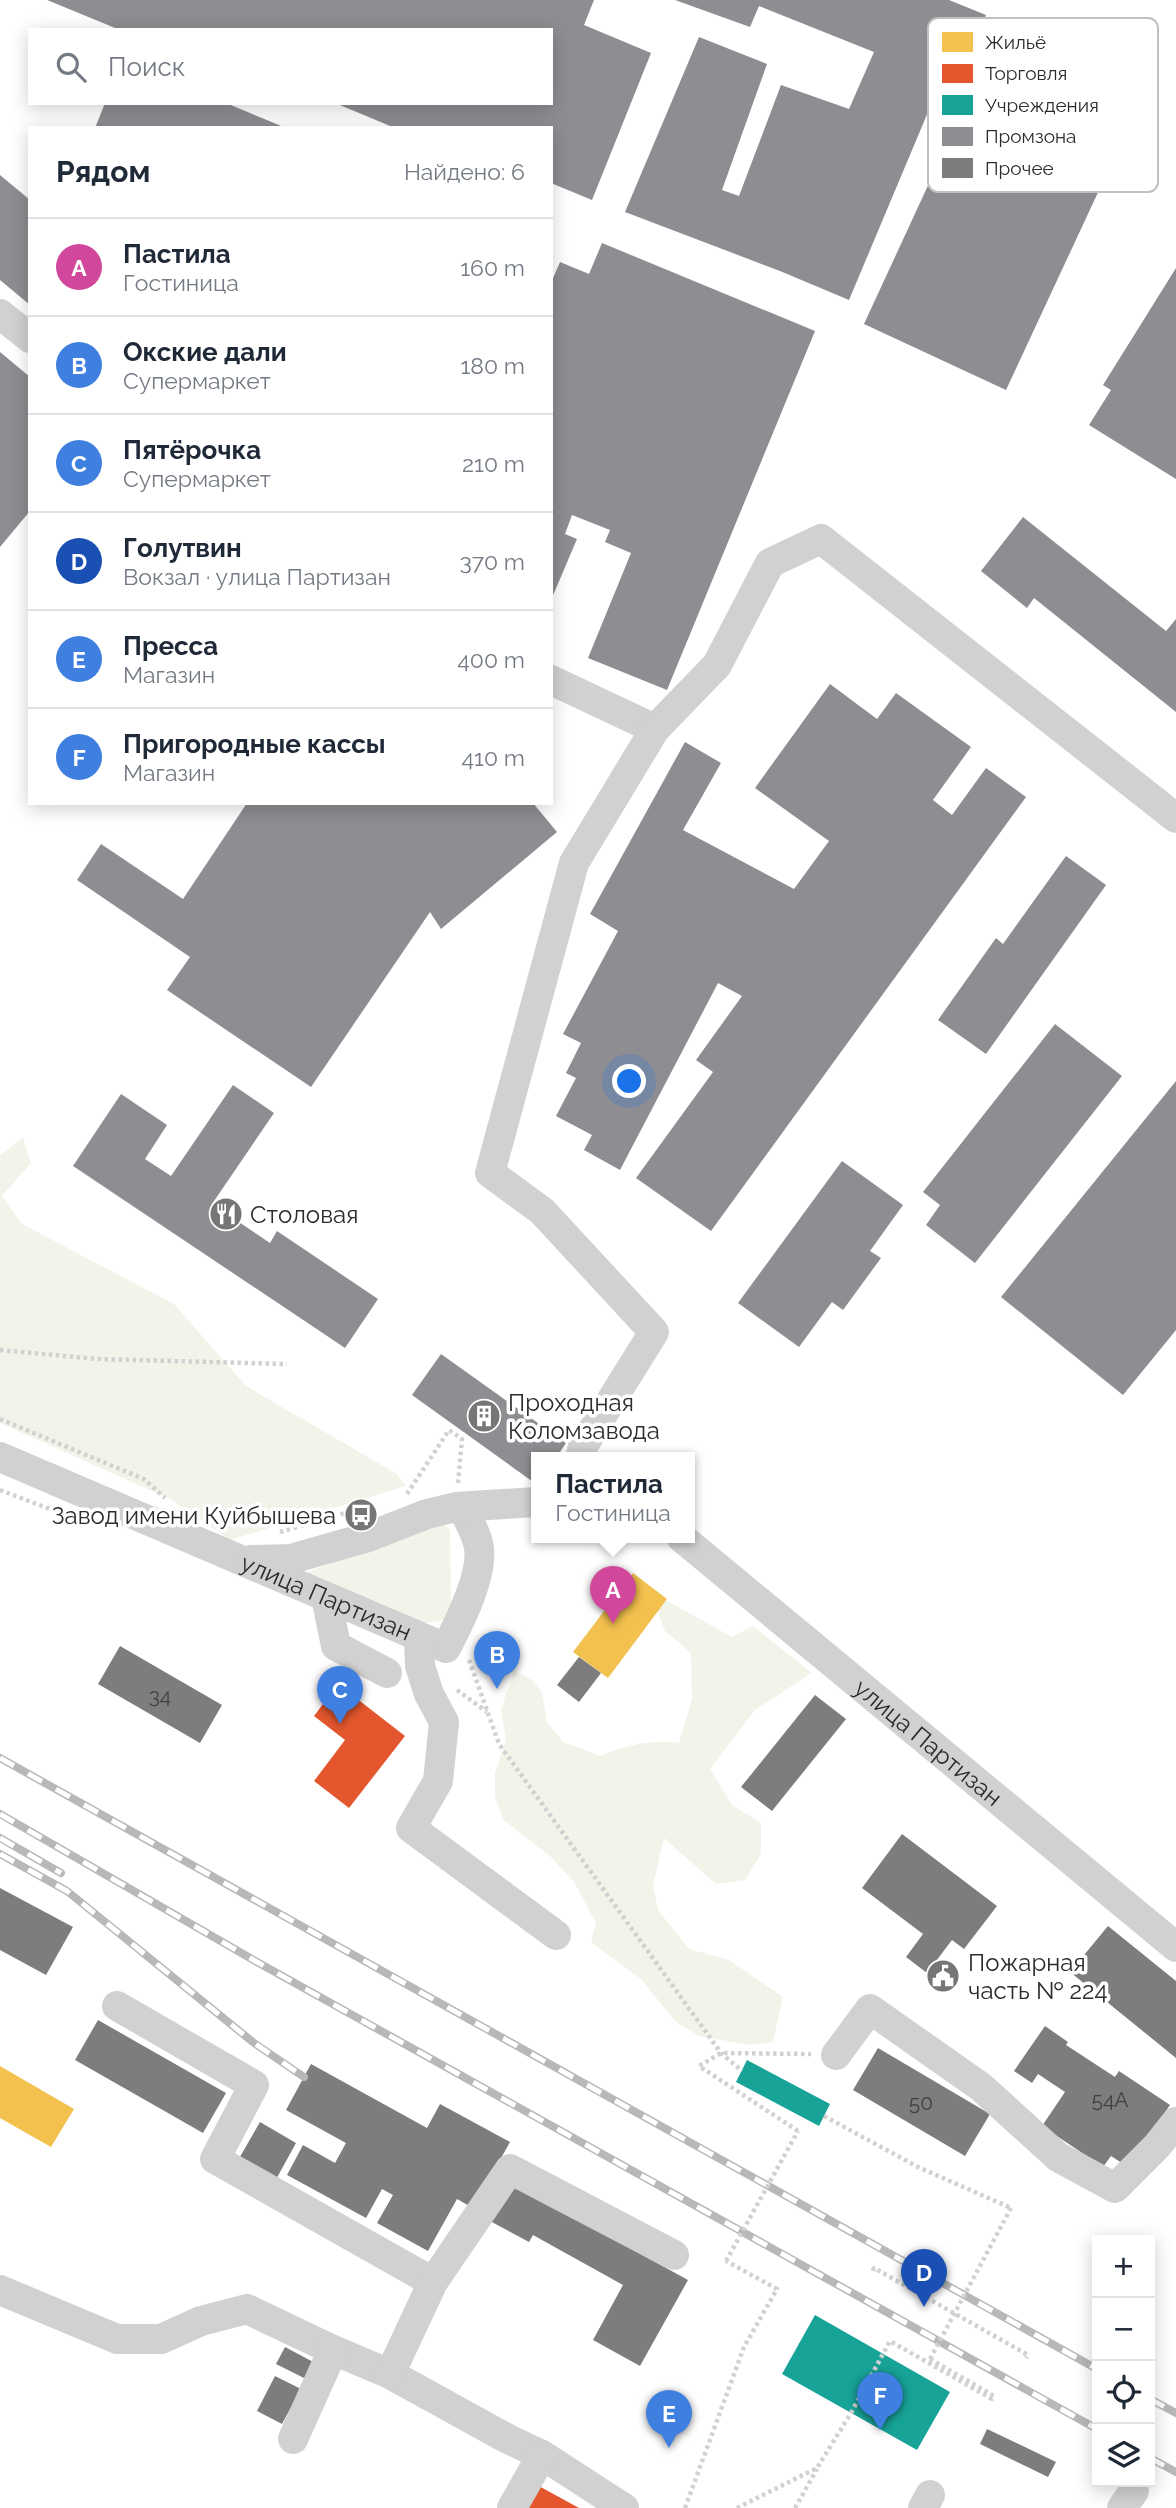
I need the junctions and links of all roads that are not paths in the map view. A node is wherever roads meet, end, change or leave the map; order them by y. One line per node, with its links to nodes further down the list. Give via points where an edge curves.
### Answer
1 (0, 314): 2 (street)
2 (28, 336)
3 (553, 681): 4 (street)
4 (655, 729): 5 (street, via 717,665 770,563 821,540); 6 (street, via 574,863 490,1173 542,1211 654,1332)
5 (1176, 818)
6 (582, 1452)
7 (0, 1458): 11 (street, улица Партизан)
8 (476, 1502): 9 (street); 11 (street, via 291,1559); 13 (street, улица Партизан, via 476,1580 464,1615 446,1648)
9 (531, 1502)
10 (688, 1543): 16 (street, улица Партизан)
11 (240, 1560): 12 (street, улица Партизан)
12 (326, 1597): 13 (street, улица Партизан); 14 (street, via 336,1646)
13 (419, 1637): 15 (street, via 420,1666 444,1722 438,1781 411,1828)
14 (387, 1673)
15 (556, 1935)
16 (1176, 1947)
17 (117, 2006): 21 (street, via 254,2085 215,2159)
18 (836, 2055): 19 (street, via 870,2009 981,2087 1058,2158 1115,2188)
19 (1176, 2122)
20 (674, 2255): 21 (street, via 510,2169)
21 (433, 2282): 24 (street)
22 (0, 2290): 23 (street, via 117,2339 161,2340 201,2321 247,2309)
23 (333, 2350): 24 (street); 25 (street)
24 (390, 2374): 26 (street)
25 (293, 2439)
26 (542, 2455): 27 (street); 28 (street)
27 (512, 2508)
28 (624, 2508)

